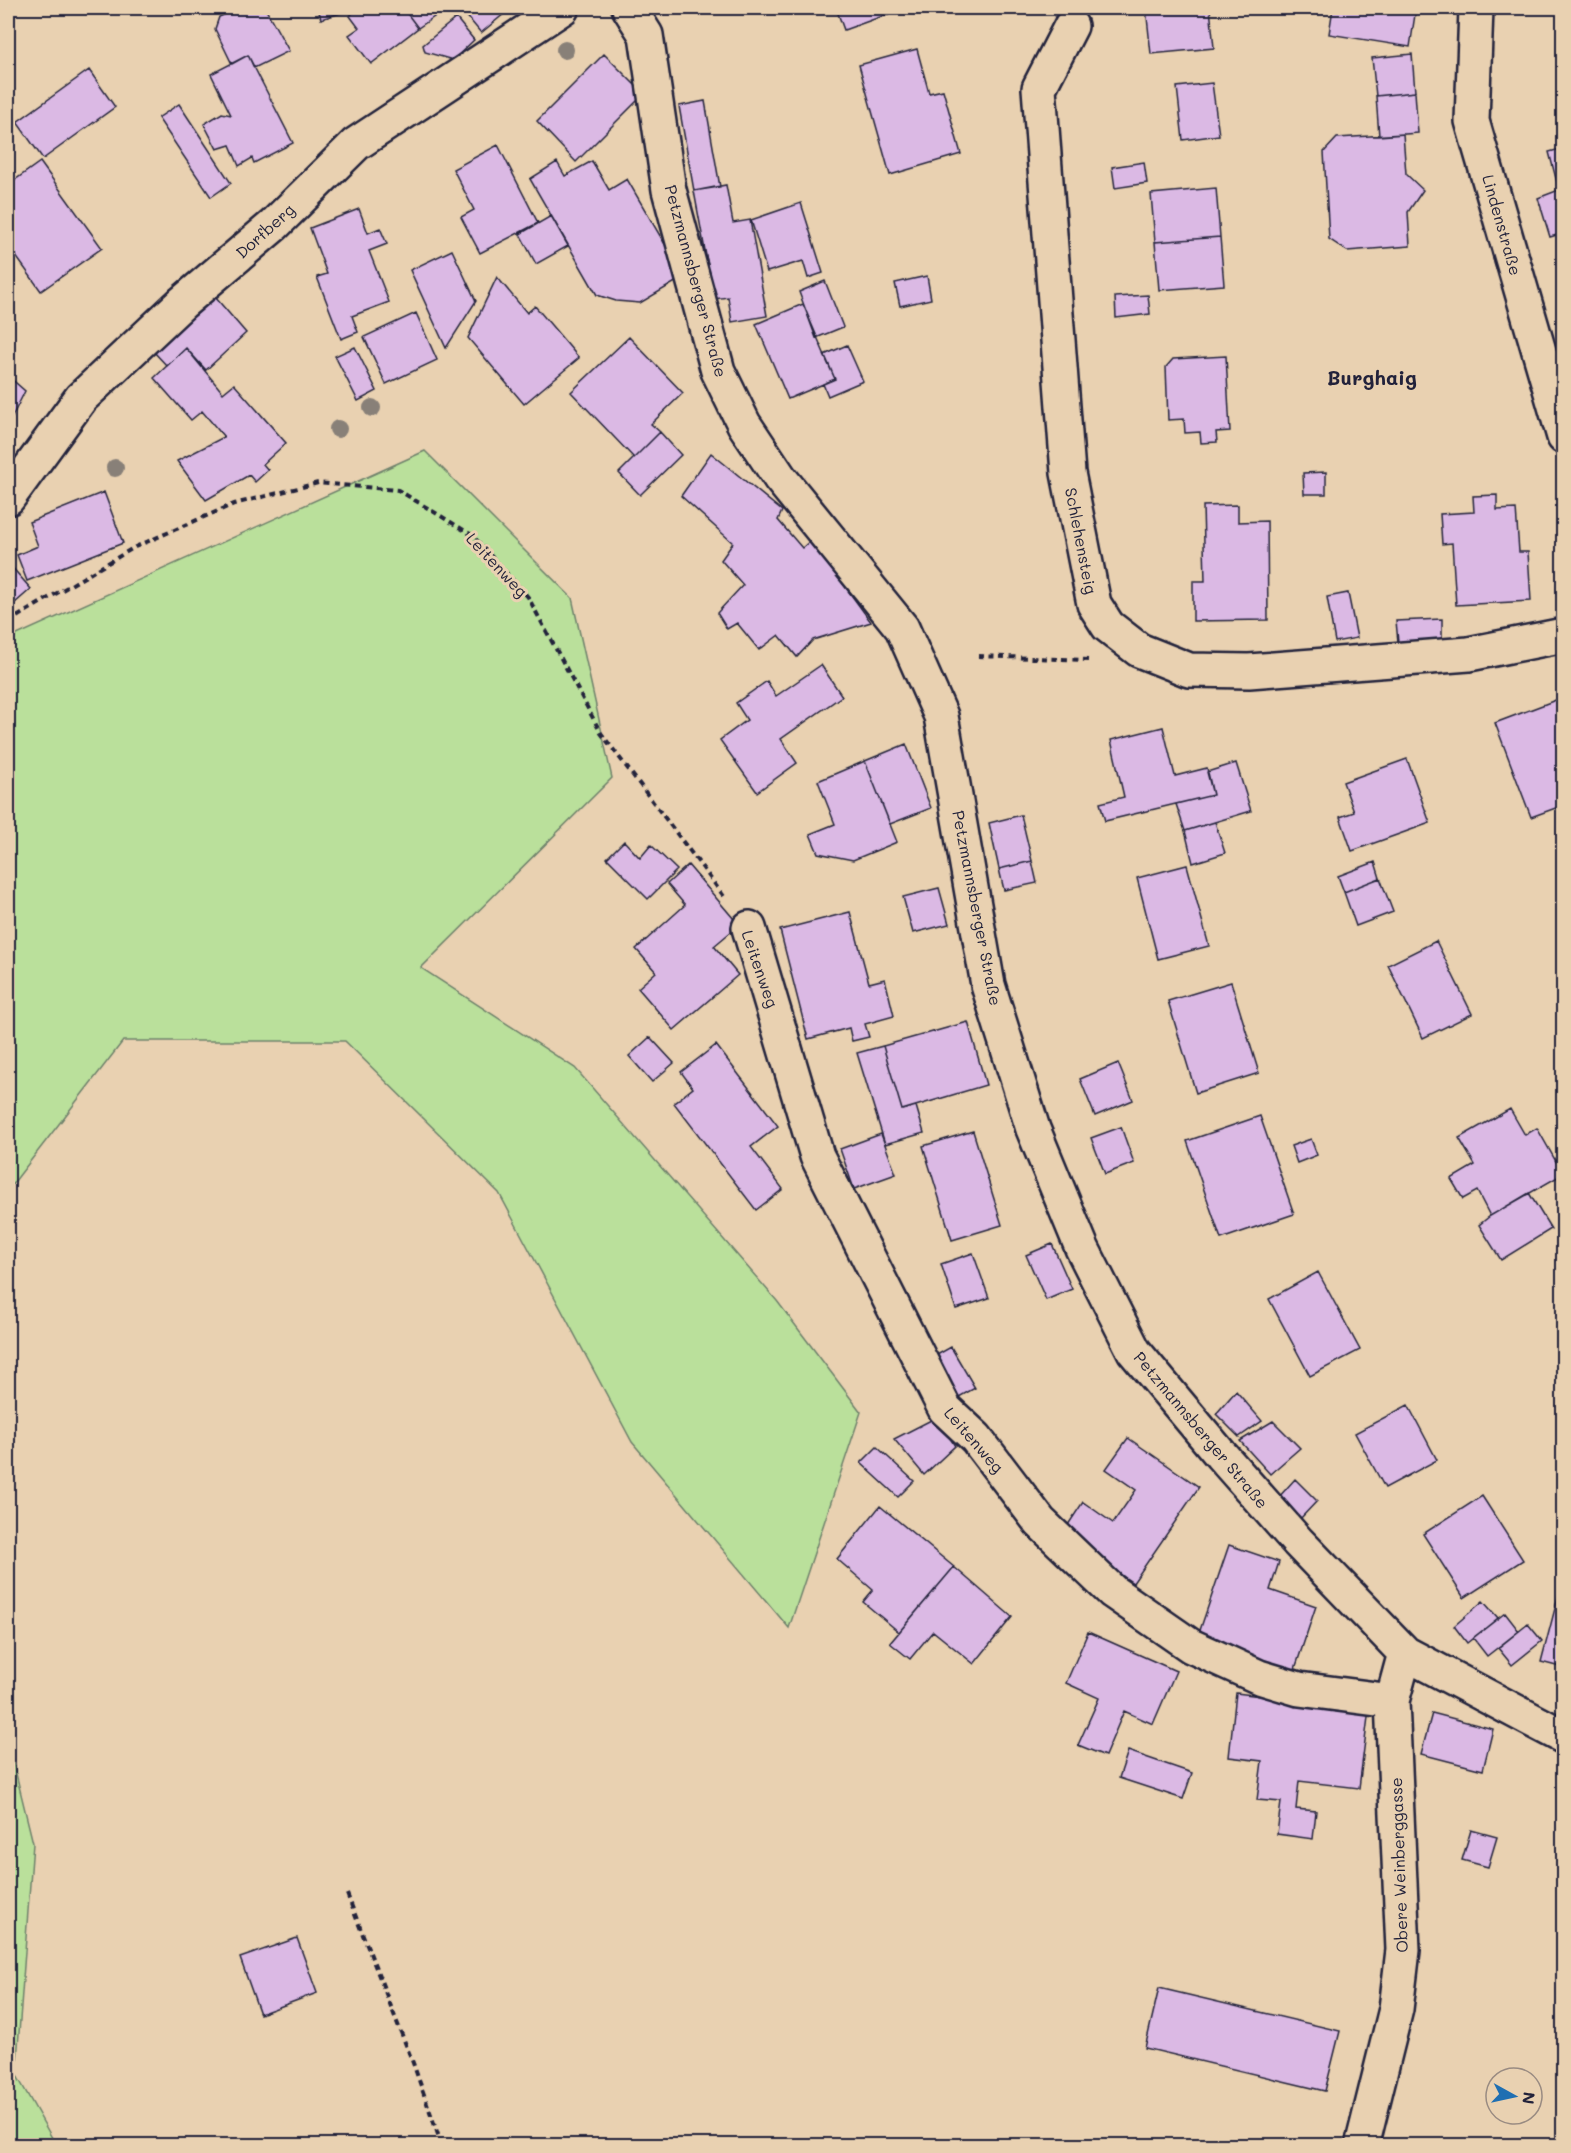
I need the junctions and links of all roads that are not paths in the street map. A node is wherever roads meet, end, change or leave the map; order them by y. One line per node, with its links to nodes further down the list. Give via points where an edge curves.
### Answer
1 (562, 8): 6 (street, Dorfberg, via 356,144 274,225 182,303 81,398)
2 (629, 8): 9 (street, Petzmannsberger Straße, via 646,35 669,190 718,371 744,424 780,478 902,628 941,716 988,985 1032,1129 1082,1248 1134,1351 1298,1542)
3 (1476, 8): 5 (street, Lindenstraße, via 1472,121)
4 (1071, 26): 7 (street, Schlehensteig, via 1040,88 1068,473 1094,604 1108,626 1139,650 1189,670 1249,671 1469,654)
5 (1563, 437)
6 (8, 498)
7 (1563, 636)
8 (749, 928): 10 (street, Leitenweg, via 817,1156 945,1409 976,1438 1048,1530 1113,1592 1191,1646 1259,1677 1299,1689)
9 (1405, 1653): 10 (street, Obere Weinberggasse); 11 (street, Petzmannsberger Straße)
10 (1392, 1701): 12 (street, Obere Weinberggasse, via 1403,1950 1396,2009)
11 (1563, 1737)
12 (1362, 2145)

